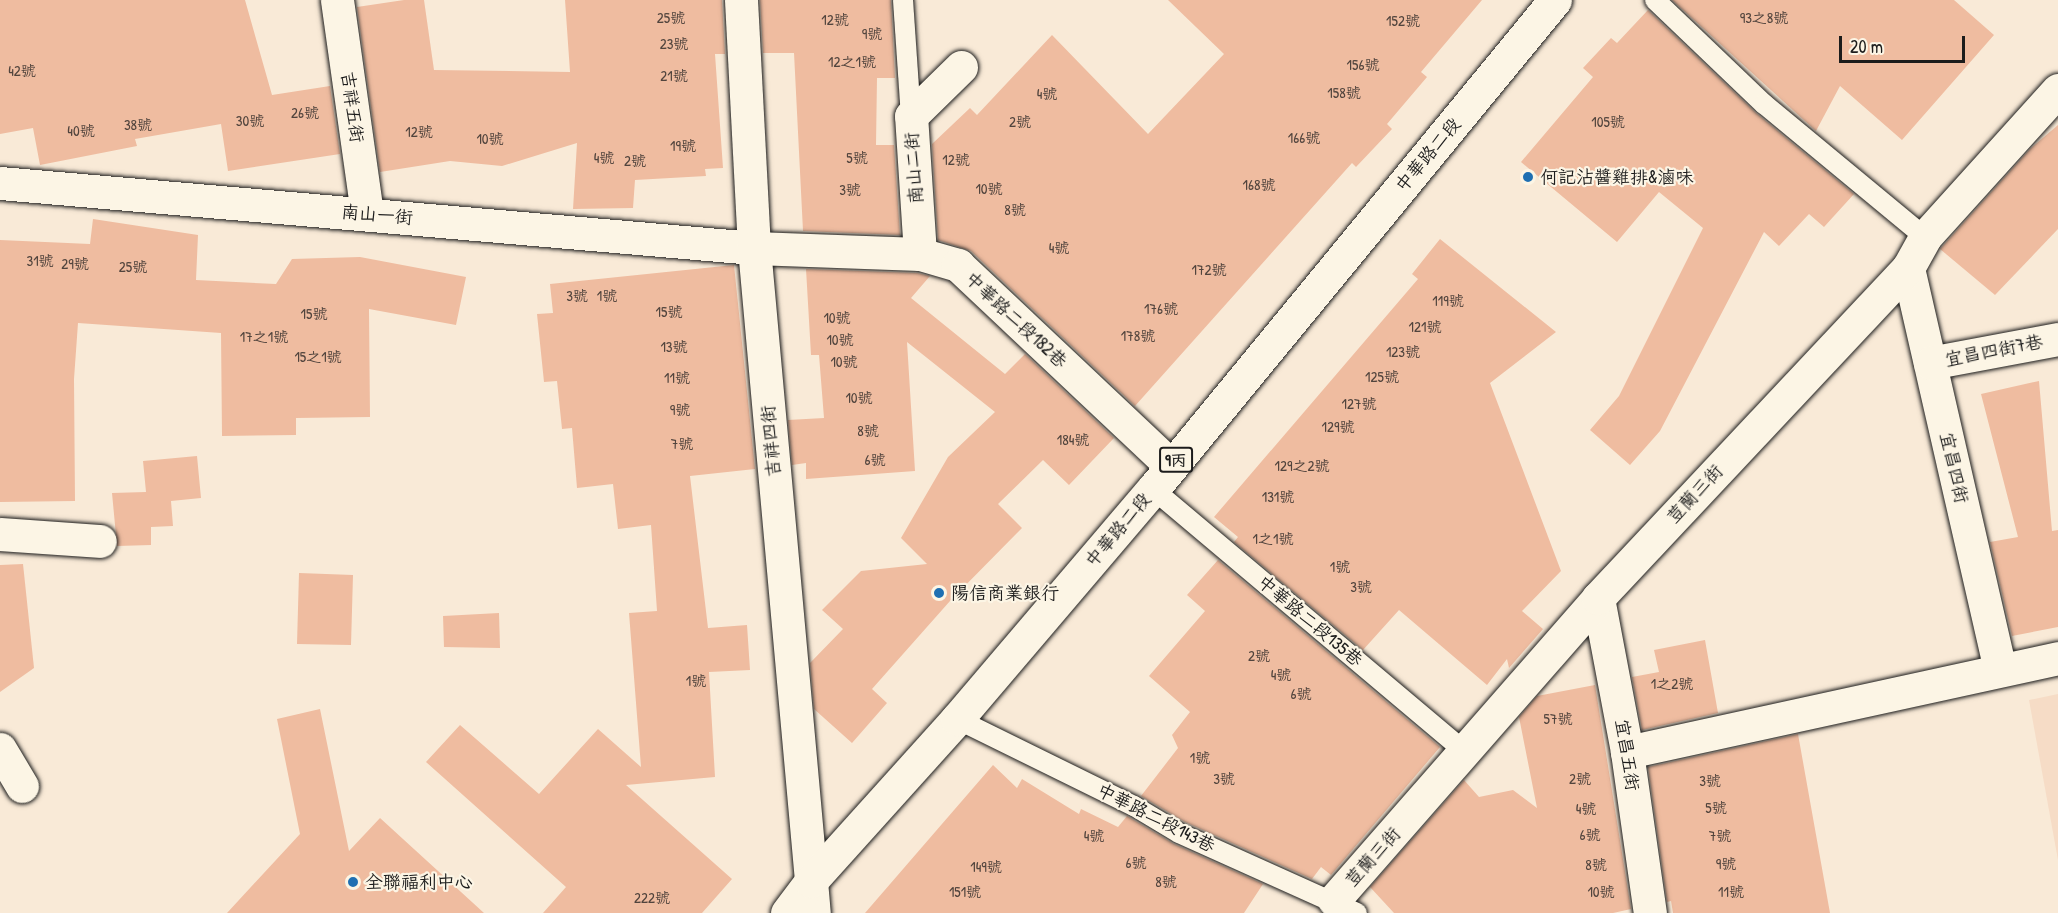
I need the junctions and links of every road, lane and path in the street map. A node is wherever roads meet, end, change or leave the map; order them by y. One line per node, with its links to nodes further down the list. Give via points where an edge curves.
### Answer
1 (337, 0): 10 (street, 吉祥五街)
2 (741, 0): 12 (street, 吉祥四街)
3 (903, 0): 8 (lane)
4 (1556, 0): 17 (street, 中華路二段 / 9丙)
5 (1655, 0): 11 (lane, via 1764,104)
6 (962, 67): 8 (street, 南山二街)
7 (2058, 90): 11 (street, 荳蘭三街)
8 (911, 116): 13 (street, 南山二街)
9 (0, 183): 10 (street, 南山一街)
10 (367, 214): 12 (street, 南山一街)
11 (1925, 237): 14 (street, 荳蘭三街)
12 (754, 248): 13 (street, 中華路二段182巷); 28 (street, 吉祥四街)
13 (920, 254): 17 (street, 中華路二段182巷, via 958,265)
14 (1908, 267): 16 (street, 宜昌四街); 20 (street, 荳蘭三街)
15 (2058, 339): 16 (street, 宜昌四街7巷)
16 (1930, 363): 22 (street, 宜昌四街)
17 (1162, 477): 23 (street, 中華路二段 / 9丙); 26 (lane, 中華路二段135巷)
18 (0, 534): 19 (street)
19 (100, 541)
20 (1598, 598): 25 (street, 宜昌五街); 26 (street, 荳蘭三街)
21 (2058, 658): 22 (street)
22 (2000, 669): 25 (street)
23 (957, 719): 28 (street, 中華路二段 / 9丙); 29 (lane, 中華路二段143巷, via 1134,806 1179,833)
24 (0, 749): 27 (street)
25 (1627, 752): 32 (street, 宜昌五街)
26 (1466, 753): 29 (street, 荳蘭三街)
27 (22, 786)
28 (811, 881): 30 (street, 中華路二段 / 9丙); 31 (street, 吉祥四街)
29 (1346, 907)
30 (787, 913)
31 (814, 913)
32 (1650, 913)

